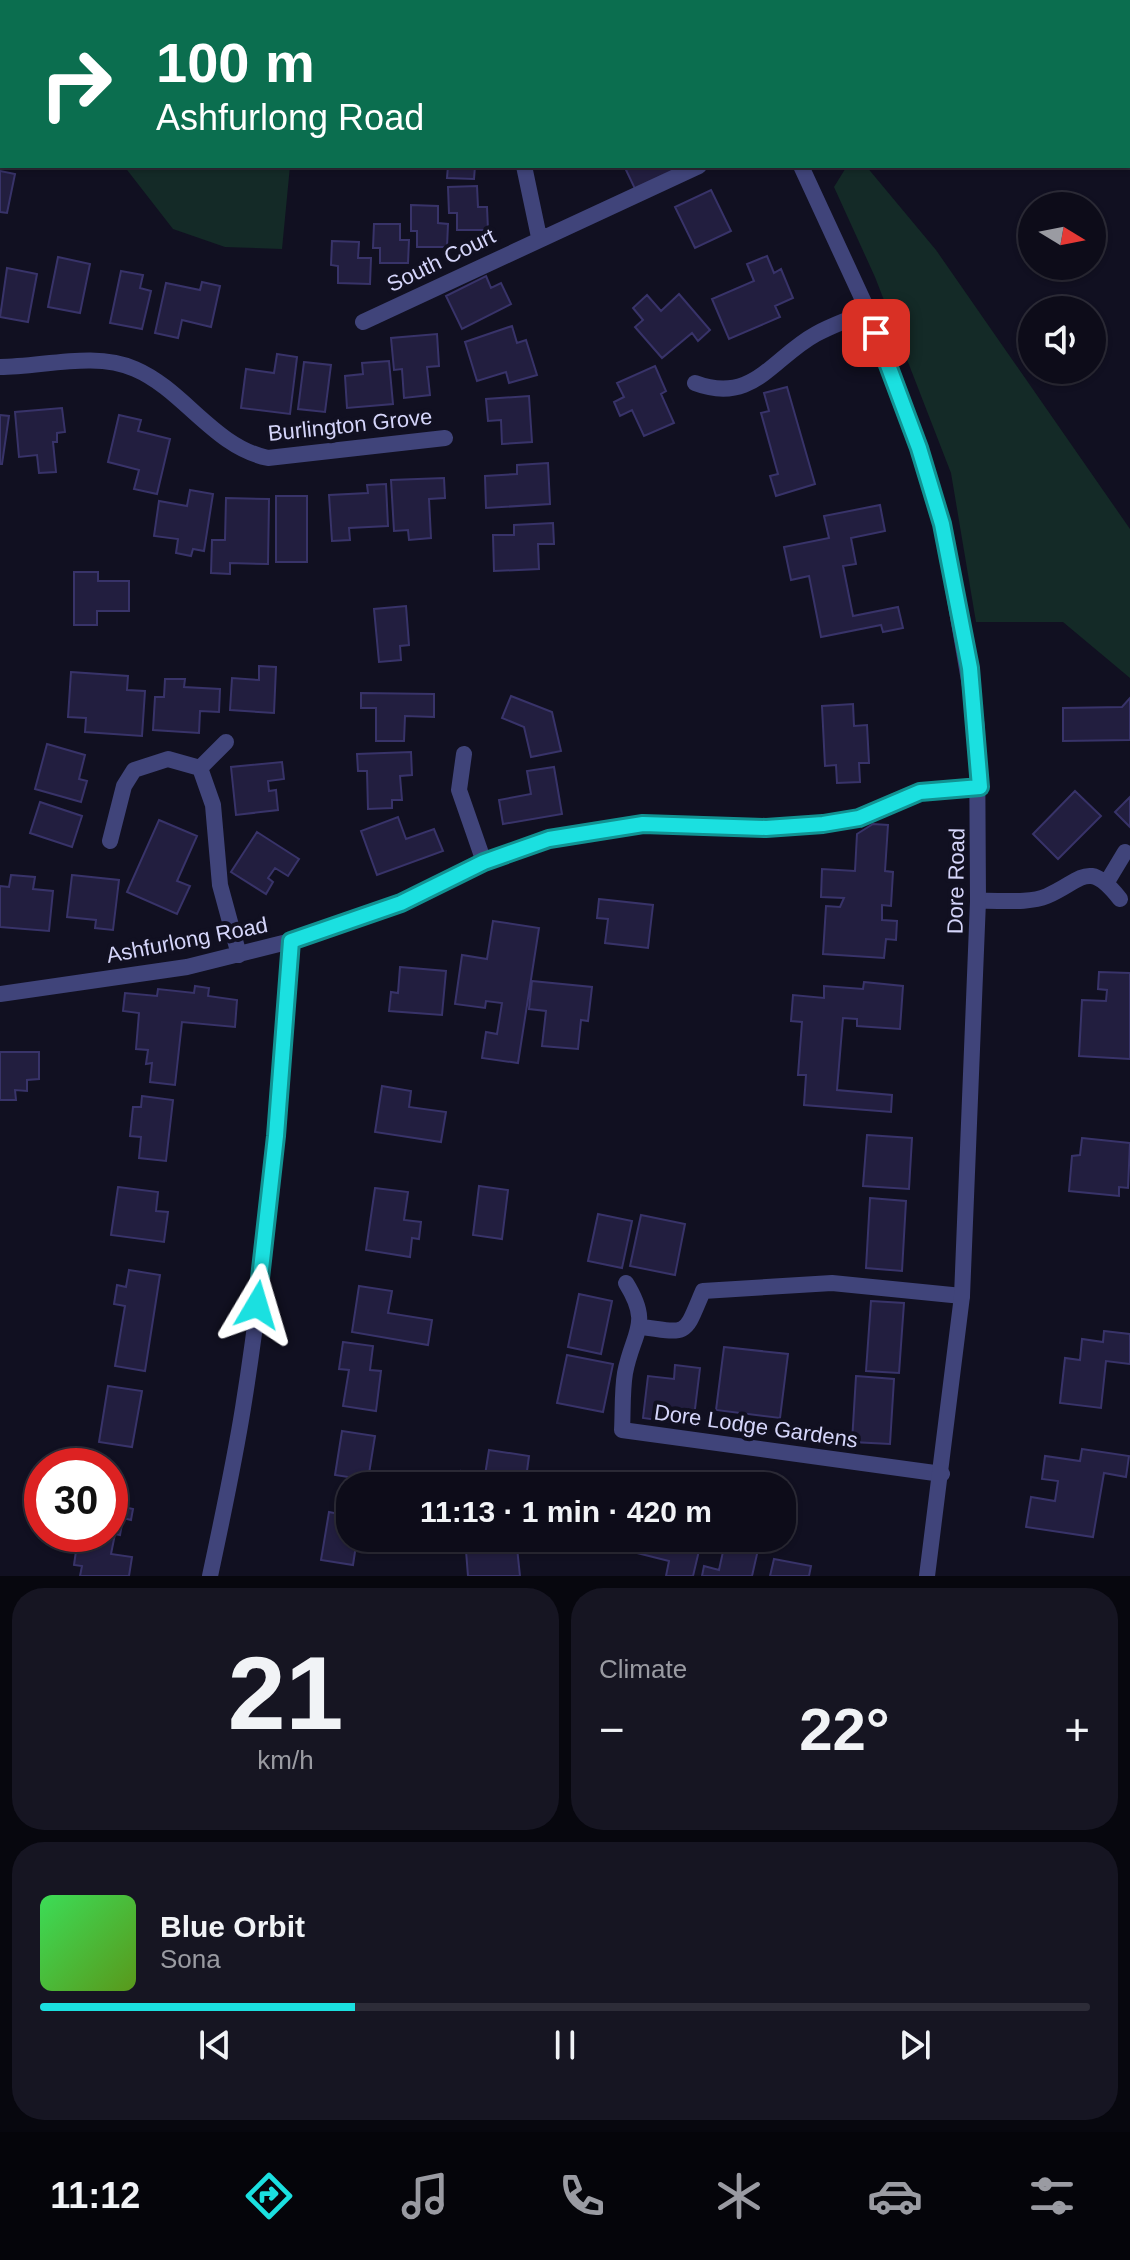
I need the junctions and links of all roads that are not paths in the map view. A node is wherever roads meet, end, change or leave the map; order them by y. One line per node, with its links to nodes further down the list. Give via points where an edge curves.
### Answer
1 (524, 168): 4 (street)
2 (695, 168): 4 (street, South Court)
3 (802, 168): 5 (street, Dore Road)
4 (539, 237): 6 (street, South Court)
5 (868, 311): 8 (street, via 815,335 744,386 726,390); 13 (street, Dore Road, via 942,524 970,668)
6 (363, 322)
7 (0, 367): 9 (street, Burlington Grove, via 106,361 136,369 231,442 268,458)
8 (695, 383)
9 (445, 438)
10 (226, 742): 12 (street)
11 (464, 754): 16 (street, via 459,790)
12 (200, 768): 14 (street, via 168,759 134,770 120,798); 21 (street, via 213,805 220,885)
13 (980, 787): 16 (street, Ashfurlong Road, via 920,792 859,818 823,824 643,824 581,833); 19 (street, Dore Road)
14 (110, 841)
15 (1125, 852): 17 (street)
16 (484, 862): 20 (street, Ashfurlong Road, via 401,903)
17 (1107, 882): 18 (street); 19 (street, via 1086,876 1047,896)
18 (1120, 899)
19 (978, 901): 24 (street, Dore Road)
20 (291, 941): 21 (street, Ashfurlong Road); 27 (street, via 258,1293 243,1409)
21 (239, 955): 22 (street, Ashfurlong Road)
22 (0, 994)
23 (626, 1283): 25 (street, via 639,1304)
24 (962, 1296): 25 (street, via 832,1283 703,1291 687,1328 679,1333); 26 (street, Dore Road)
25 (642, 1327): 26 (street, Dore Lodge Gardens, via 625,1371 622,1430)
26 (942, 1474): 28 (street, Dore Road)
27 (210, 1576)
28 (927, 1576)

